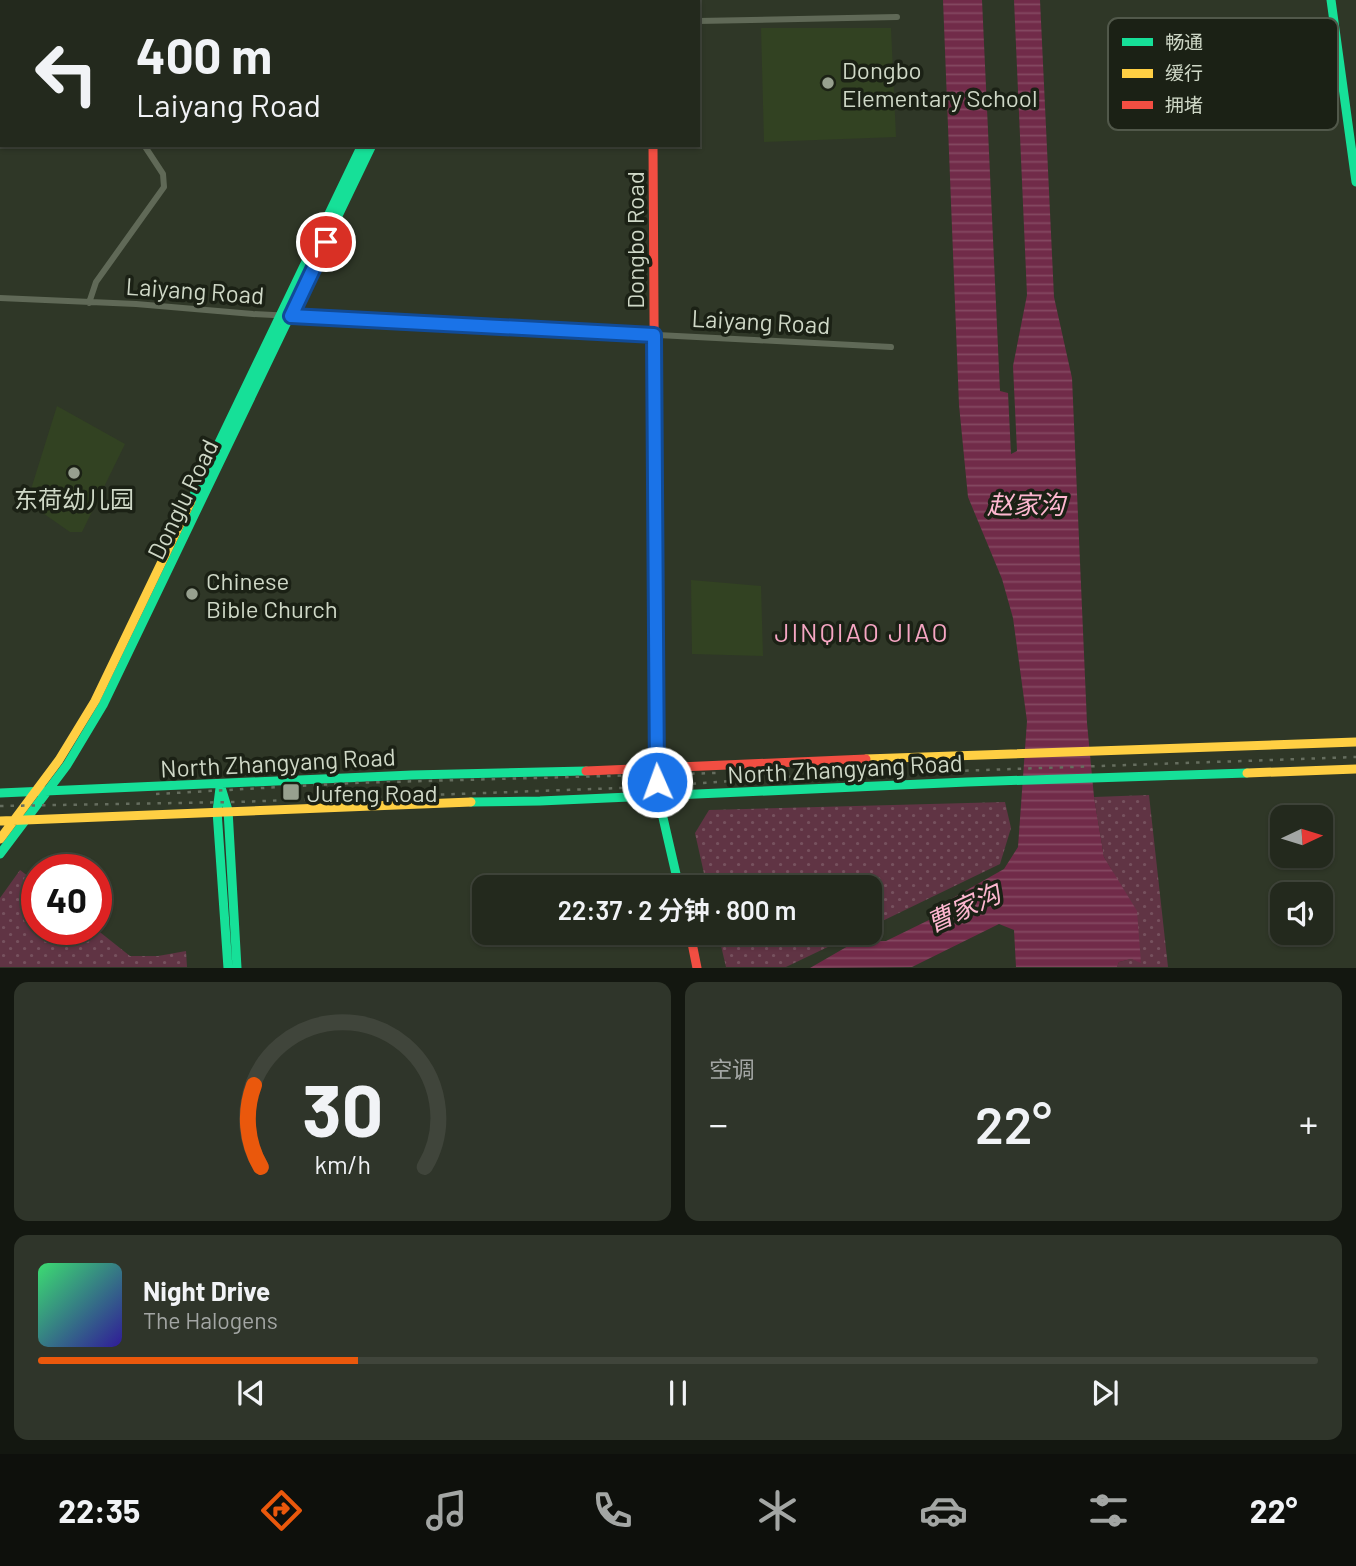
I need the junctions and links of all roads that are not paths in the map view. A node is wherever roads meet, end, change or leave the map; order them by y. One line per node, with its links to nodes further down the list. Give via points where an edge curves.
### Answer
1 (1331, 0): 3 (main road)
2 (897, 17): 4 (street)
3 (1333, 18)
4 (700, 21)
5 (1338, 57): 10 (main road)
6 (145, 147): 12 (street, via 163,174 164,187 96,282)
7 (361, 147): 13 (main road, Donglu Road)
8 (371, 147): 13 (main road, Donglu Road)
9 (653, 147): 14 (main road, Dongbo Road)
10 (1356, 182)
11 (0, 298): 12 (street, Laiyang Road)
12 (89, 303): 13 (street, Laiyang Road)
13 (286, 316): 14 (street, Laiyang Road); 20 (main road, Donglu Road, via 109,673); 21 (main road, Donglu Road, via 112,686)
14 (654, 335): 15 (street, Laiyang Road); 17 (main road, Dongbo Road)
15 (891, 347)
16 (1356, 742): 17 (main road, North Zhangyang Road)
17 (656, 768): 19 (main road, North Zhangyang Road); 23 (main road, Dongbo Road)
18 (1356, 769): 23 (main road, North Zhangyang Road)
19 (220, 785): 21 (main road, North Zhangyang Road); 24 (main road); 25 (main road)
20 (36, 792): 21 (main road, North Zhangyang Road); 22 (main road, North Zhangyang Road); 28 (main road, Donglu Road)
21 (47, 792): 26 (main road, Donglu Road)
22 (0, 793)
23 (658, 796): 24 (main road, North Zhangyang Road); 31 (main road, Dongbo Road)
24 (228, 810): 25 (main road, North Zhangyang Road); 34 (main road)
25 (217, 811): 26 (main road, North Zhangyang Road); 33 (main road)
26 (26, 820): 28 (main road, North Zhangyang Road); 30 (main road, Donglu Road)
27 (0, 821): 28 (main road, North Zhangyang Road)
28 (14, 821): 29 (main road, Donglu Road)
29 (0, 839)
30 (0, 853)
31 (676, 875)
32 (693, 945): 35 (main road)
33 (228, 968)
34 (237, 968)
35 (698, 968)

